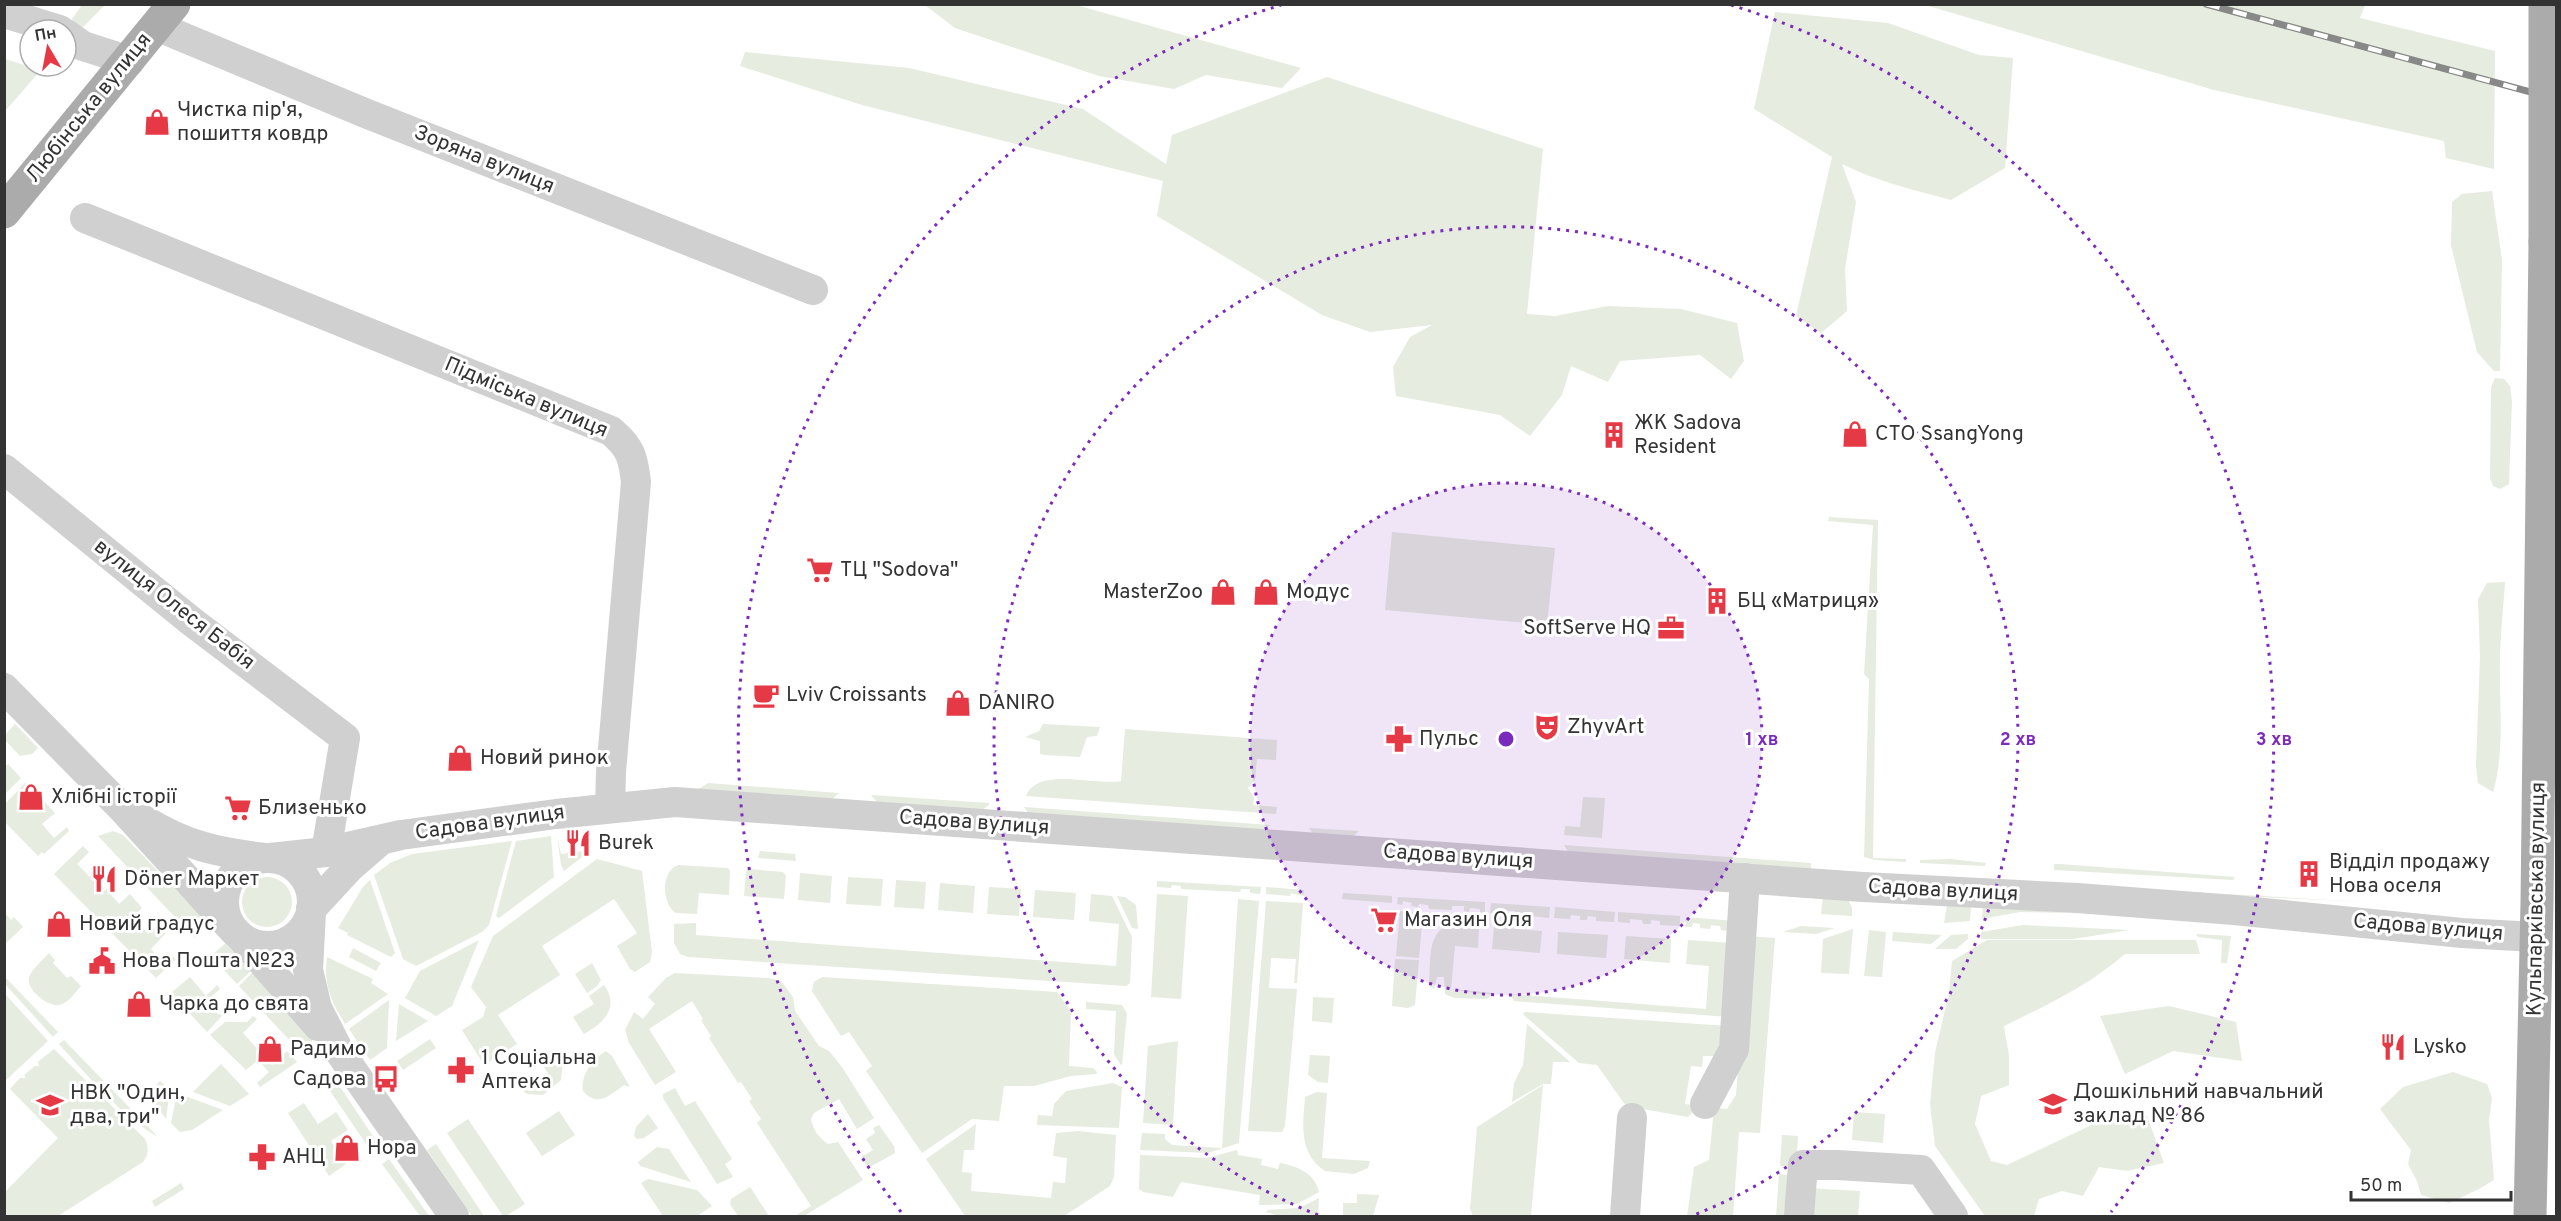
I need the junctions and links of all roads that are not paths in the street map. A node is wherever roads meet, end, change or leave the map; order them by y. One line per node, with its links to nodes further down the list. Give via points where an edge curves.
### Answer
1 (2545, 4): 20 (main road, Кульпарківська вулиця, bridge)
2 (4, 13): 4 (street)
3 (165, 15): 6 (main road, Любінська вулиця); 9 (street, Зоряна вулиця, via 365,113)
4 (20, 18)
5 (78, 42): 6 (street)
6 (130, 61): 7 (main road, Любінська вулиця)
7 (4, 212)
8 (85, 218): 13 (street, Підміська вулиця, via 611,431 625,443 634,459 636,482)
9 (813, 290)
10 (4, 469): 15 (street, вулиця Олеся Бабія, via 191,621 345,738)
11 (4, 688): 12 (street)
12 (121, 807): 16 (street, via 174,838); 19 (street)
13 (610, 808): 14 (street, Садова вулиця); 17 (street, Садова вулиця, via 675,802 712,804)
14 (382, 839): 15 (street, Садова вулиця); 18 (street)
15 (326, 852): 16 (street, Садова вулиця)
16 (267, 858): 18 (street, via 281,860 301,873 308,884); 19 (street, via 239,868 225,891 223,905)
17 (1745, 878): 20 (street, Садова вулиця, via 2077,898); 22 (street, via 1734,1049)
18 (311, 910): 19 (street, via 298,934 281,944 261,946); 21 (street, via 311,990)
19 (236, 933): 21 (street)
20 (2536, 937): 28 (main road, Кульпарківська вулиця)
21 (339, 1050): 24 (street)
22 (1705, 1104)
23 (1632, 1118): 25 (street)
24 (454, 1216)
25 (1625, 1216)
26 (1799, 1216): 27 (street, via 1803,1166 1837,1165 1922,1170)
27 (1953, 1216)
28 (2530, 1216)

